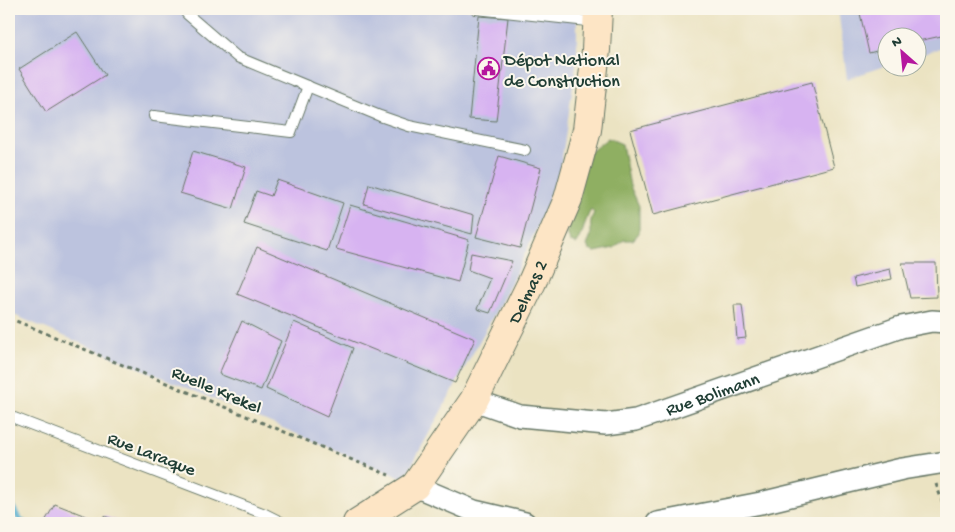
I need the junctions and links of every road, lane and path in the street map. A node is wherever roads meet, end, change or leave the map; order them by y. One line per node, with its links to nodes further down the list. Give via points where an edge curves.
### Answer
1 (190, 9): 4 (lane, via 187,14 237,57)
2 (476, 9): 3 (lane)
3 (598, 15): 9 (street, Delmas 2, via 587,130 568,199 532,282)
4 (308, 86): 5 (lane, via 291,132); 6 (lane, via 409,126)
5 (154, 116)
6 (525, 150)
7 (9, 318): 12 (path, Ruelle Krekel)
8 (946, 322): 9 (street, Rue Bolimann, via 901,327 636,420 606,424 520,416)
9 (474, 400): 12 (street, Delmas 2)
10 (9, 416): 14 (lane, Rue Laraque)
11 (937, 463): 13 (path); 17 (street)
12 (414, 486): 15 (street, Delmas 2); 16 (street, via 474,511)
13 (946, 512)
14 (283, 523)
15 (357, 523)
16 (525, 523)
17 (657, 523)

